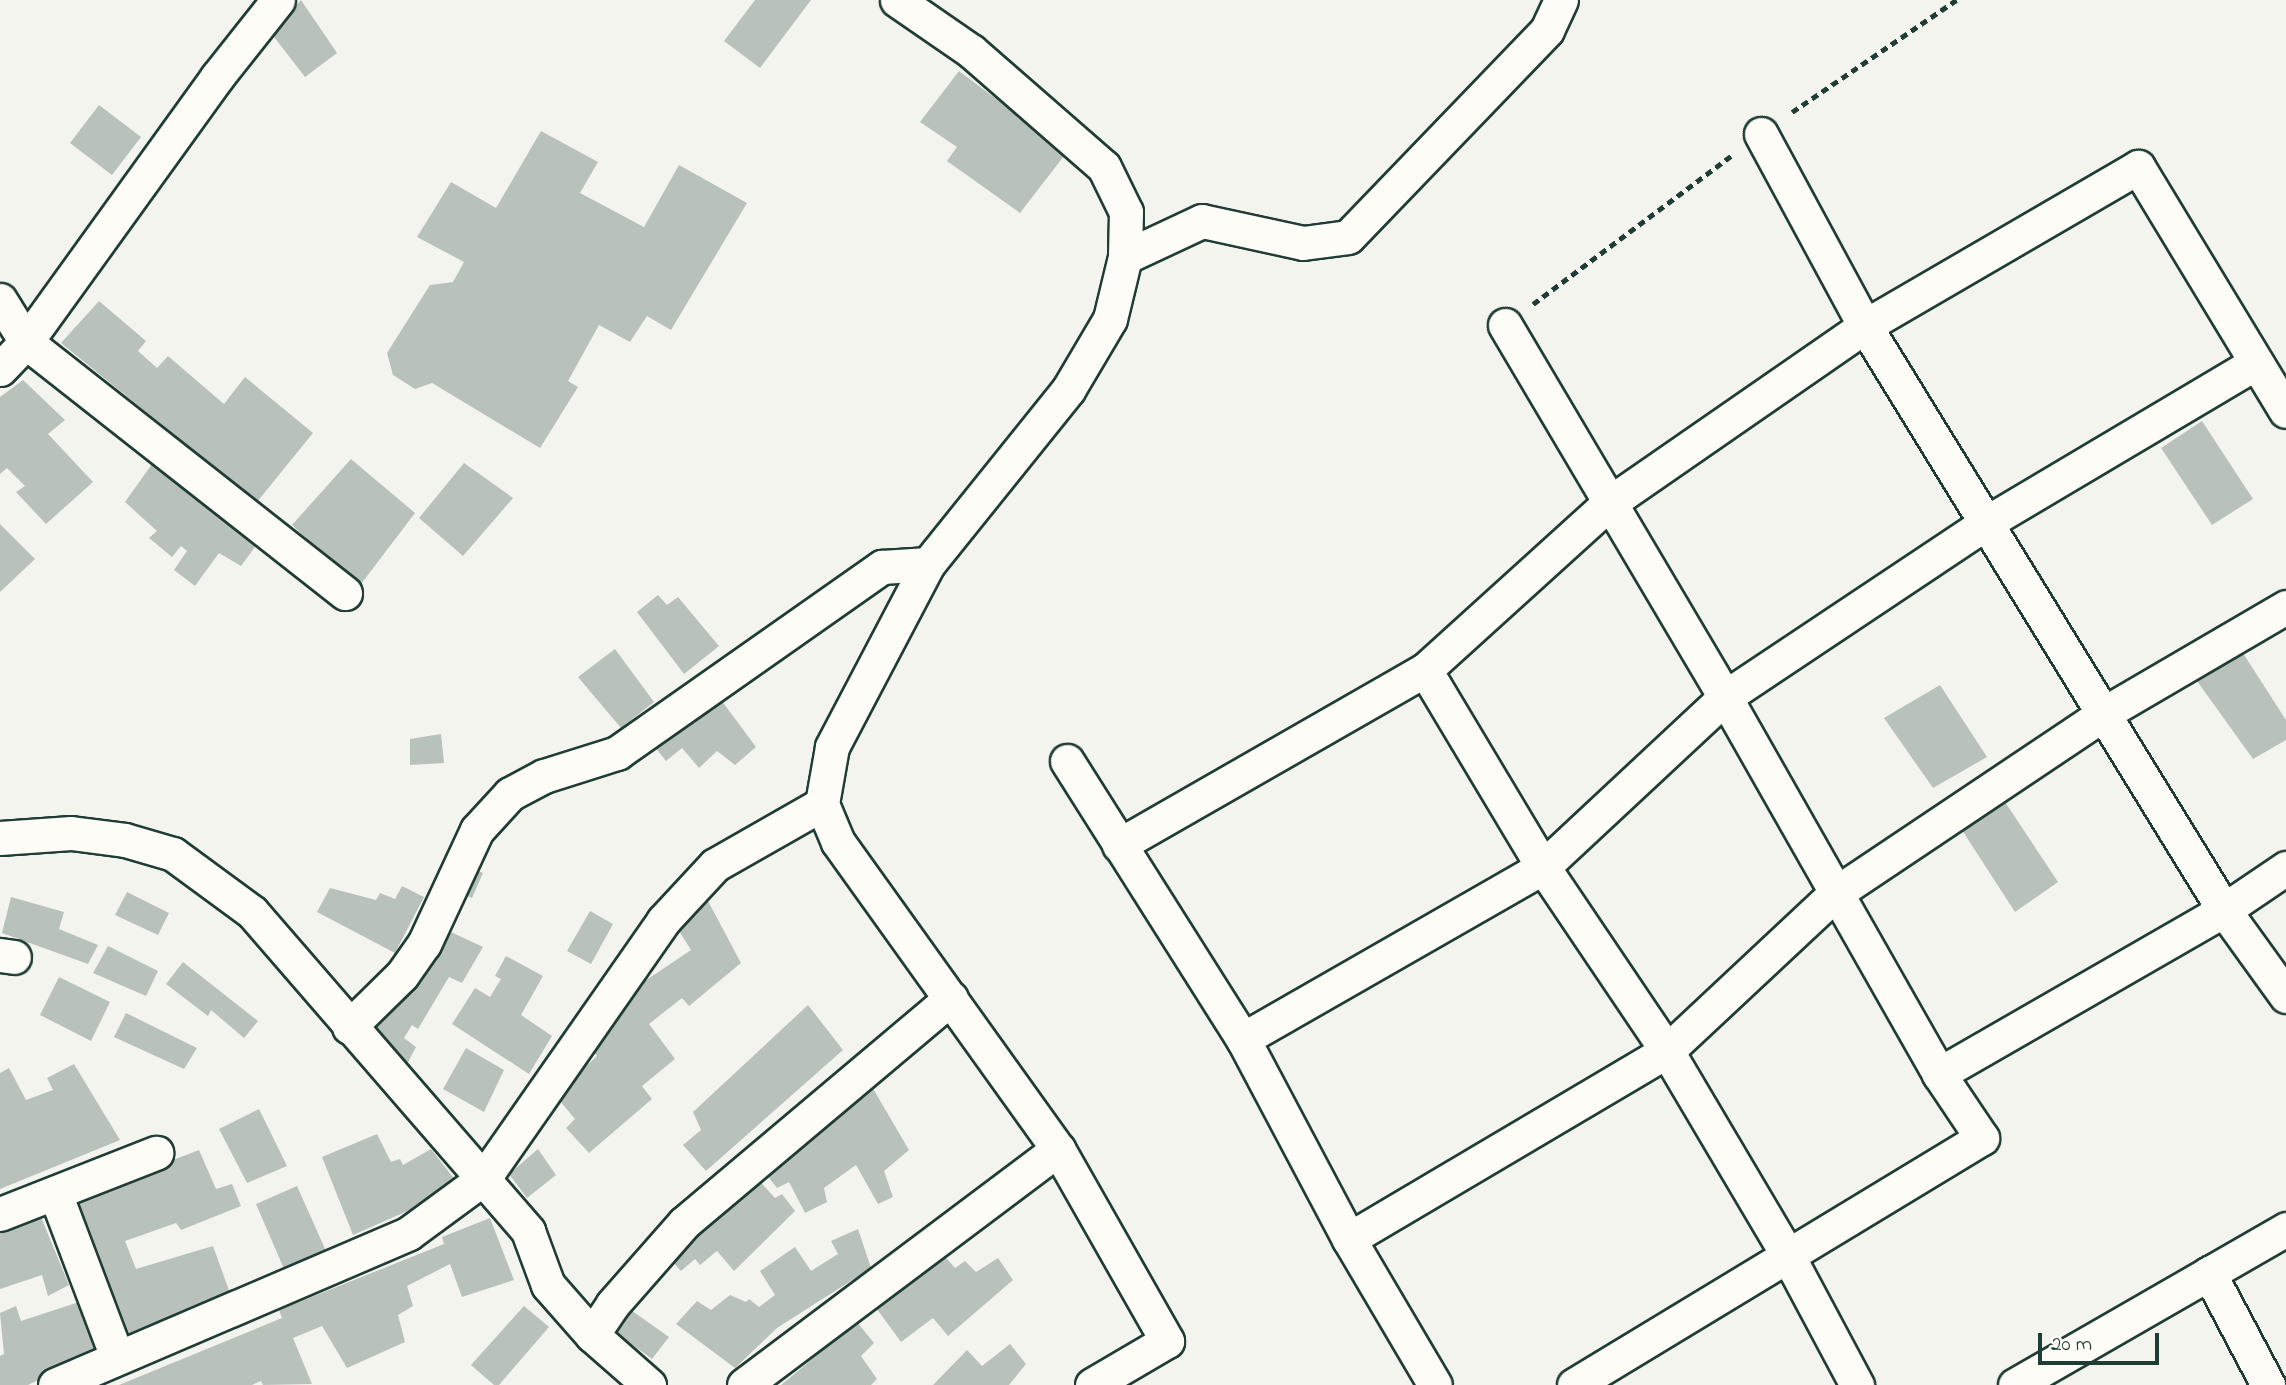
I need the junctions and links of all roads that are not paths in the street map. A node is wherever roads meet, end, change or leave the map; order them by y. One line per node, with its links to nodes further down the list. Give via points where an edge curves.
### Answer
1 (278, 0): 9 (street, via 209,87)
2 (897, 0): 5 (street, via 971,51 1104,167 1125,212)
3 (1561, 0): 5 (street, via 1547,30 1348,237 1303,243 1202,221)
4 (1761, 134): 8 (street)
5 (1125, 257): 15 (street, via 1110,319 1068,390)
6 (0, 300): 9 (street)
7 (1505, 325): 13 (street)
8 (1865, 326): 10 (street, via 2138,167); 13 (street); 14 (street)
9 (26, 342): 11 (street); 16 (street)
10 (2256, 363): 12 (street); 14 (street)
11 (0, 369)
12 (2286, 411)
13 (1608, 504): 18 (street); 19 (street)
14 (1986, 523): 19 (street); 20 (street)
15 (928, 564): 22 (street, via 832,747); 31 (street, via 882,568 641,738 510,794 477,830 424,944 402,975)
16 (345, 593)
17 (2286, 607): 20 (street)
18 (1425, 670): 24 (street); 25 (street)
19 (1725, 697): 25 (street); 27 (street)
20 (2103, 714): 27 (street); 28 (street)
21 (1067, 761): 24 (street)
22 (822, 804): 30 (street, via 838,842); 37 (street, via 715,865 663,921)
23 (0, 838): 31 (street, via 71,832 125,839 173,855 253,912)
24 (1119, 845): 32 (street)
25 (1543, 867): 32 (street); 33 (street)
26 (2286, 868): 28 (street)
27 (1836, 892): 33 (street); 34 (street)
28 (2224, 910): 29 (street); 34 (street)
29 (2286, 996)
30 (951, 998): 35 (street); 44 (street, via 684,1223)
31 (349, 1027): 37 (street)
32 (1243, 1039): 41 (street)
33 (1667, 1051): 41 (street); 42 (street)
34 (1939, 1074): 42 (street, via 1982,1138)
35 (1058, 1149): 48 (street); 49 (street, via 1167,1341)
36 (156, 1153): 38 (street)
37 (484, 1178): 44 (street, via 528,1231 548,1285); 45 (street, via 409,1233)
38 (55, 1193): 39 (street); 45 (street)
39 (0, 1214)
40 (2286, 1228): 43 (street)
41 (1349, 1239): 50 (street)
42 (1787, 1254): 51 (street); 52 (street)
43 (2209, 1273): 53 (street); 54 (street)
44 (592, 1335): 47 (street)
45 (117, 1357): 46 (street)
46 (55, 1385)
47 (649, 1385)
48 (744, 1385)
49 (1092, 1385)
50 (1435, 1385)
51 (1574, 1385)
52 (1857, 1385)
53 (2015, 1385)
54 (2268, 1385)

